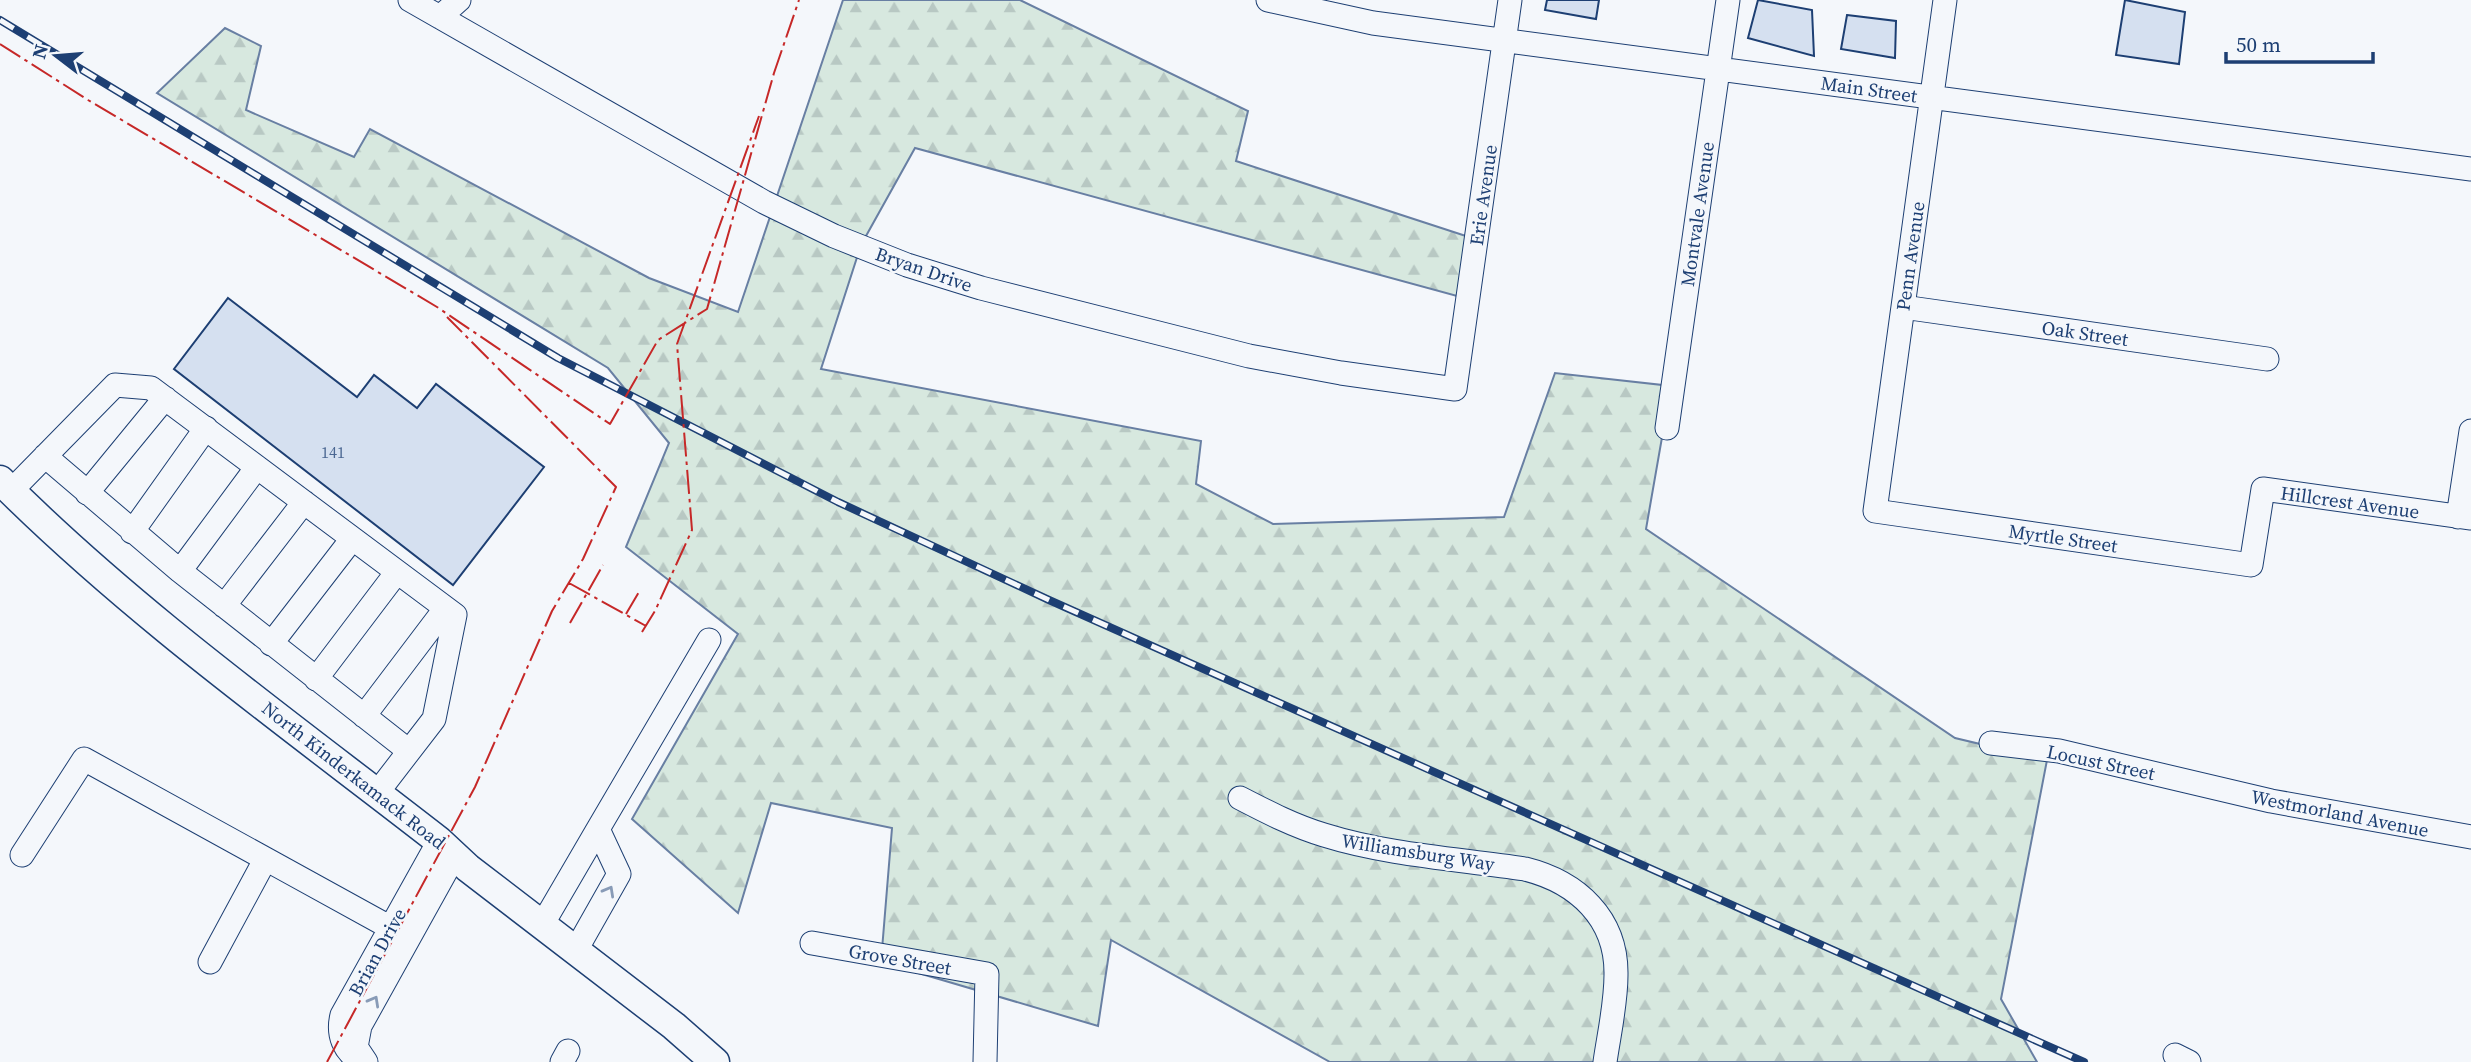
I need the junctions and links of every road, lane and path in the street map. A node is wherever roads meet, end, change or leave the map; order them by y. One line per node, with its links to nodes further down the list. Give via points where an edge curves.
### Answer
1 (410, 0): 7 (street, Bryan Drive)
2 (459, 0): 7 (street)
3 (1268, 0): 8 (street, Main Street, via 1373,23)
4 (1510, 0): 8 (street, Erie Avenue)
5 (1728, 0): 9 (street, Montvale Avenue)
6 (1945, 0): 10 (street, Penn Avenue)
7 (440, 17): 14 (street, Bryan Drive, via 764,202 907,265 1249,356)
8 (1505, 40): 9 (street, Main Street); 14 (street, Erie Avenue)
9 (1718, 69): 10 (street, Main Street); 17 (street, Montvale Avenue)
10 (1931, 97): 11 (street, Main Street); 12 (street, Penn Avenue)
11 (2471, 169)
12 (1903, 307): 13 (street, Oak Street); 24 (street, Penn Avenue)
13 (2267, 359)
14 (1455, 389)
15 (165, 398): 16 (street); 19 (street, via 151,388 115,385); 22 (street)
16 (206, 428): 20 (street); 26 (street)
17 (1667, 428)
18 (2471, 430): 25 (street)
19 (45, 456): 21 (street); 22 (street)
20 (257, 467): 23 (street); 29 (street)
21 (5, 486): 40 (main road, North Kinderkamack Road, via 122,594)
22 (87, 493): 26 (street)
23 (304, 502): 27 (street); 31 (street)
24 (1875, 511): 28 (street, Myrtle Street)
25 (2465, 517): 28 (street, Hillcrest Avenue, via 2263,489)
26 (132, 532): 29 (street)
27 (352, 538): 30 (street); 34 (street)
28 (2251, 565)
29 (180, 571): 31 (street)
30 (397, 572): 32 (street); 35 (street)
31 (224, 606): 34 (street)
32 (445, 608): 36 (street); 38 (street, via 455,615 434,719)
33 (709, 640): 42 (street)
34 (271, 644): 35 (street)
35 (316, 680): 36 (street)
36 (364, 716): 38 (street)
37 (1991, 743): 39 (street, Locust Street, via 2059,751)
38 (409, 751): 40 (street)
39 (2210, 786): 43 (street, Westmorland Avenue)
40 (377, 793): 44 (main road, North Kinderkamack Road)
41 (1240, 798): 55 (street, Williamsburg Way, via 1323,835 1370,847 1525,869 1547,874 1575,890 1606,930 1616,964)
42 (598, 829): 47 (street); 50 (street, one-way to 42, via 619,874)
43 (2471, 837)
44 (447, 848): 47 (main road, North Kinderkamack Road); 48 (street, Brian Drive); 52 (street, Brian Drive, one-way to 44, via 356,1047 359,1026)
45 (22, 855): 46 (street, via 84,759)
46 (265, 860): 48 (street); 51 (street)
47 (542, 925): 50 (main road, North Kinderkamack Road)
48 (391, 928): 52 (street, Brian Drive, via 339,1026 346,1048)
49 (812, 943): 54 (street, Grove Street, via 988,974)
50 (576, 950): 53 (main road, North Kinderkamack Road)
51 (210, 962)
52 (364, 1062)
53 (715, 1062)
54 (985, 1062)
55 (1605, 1062)

